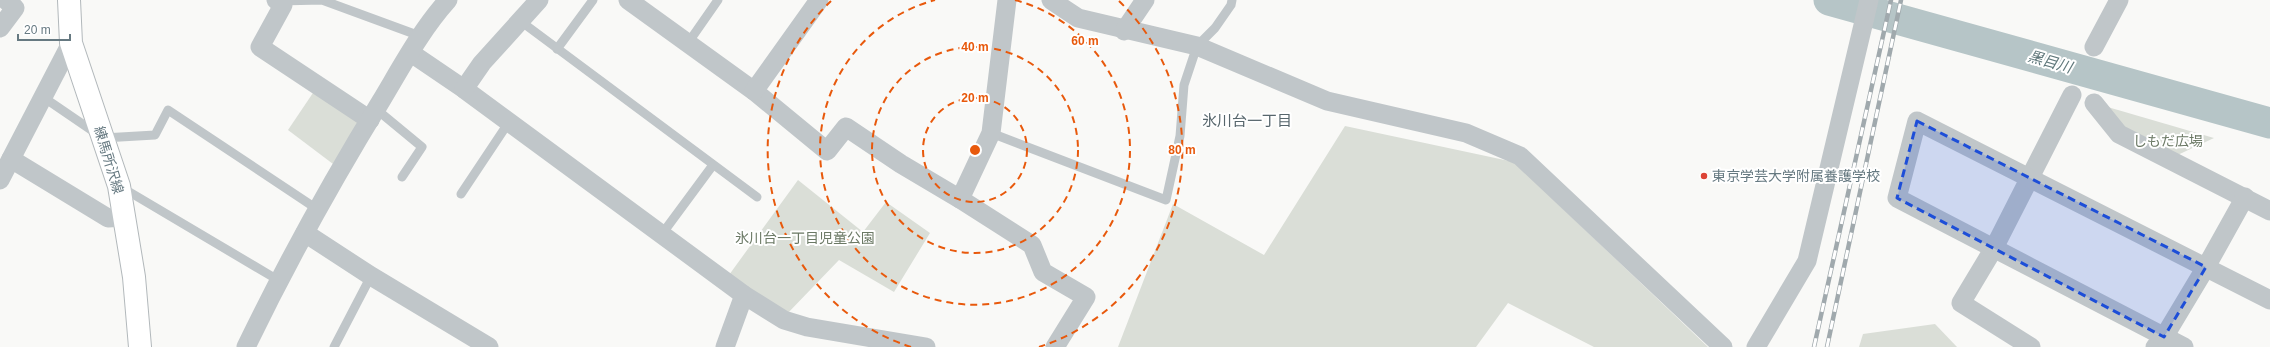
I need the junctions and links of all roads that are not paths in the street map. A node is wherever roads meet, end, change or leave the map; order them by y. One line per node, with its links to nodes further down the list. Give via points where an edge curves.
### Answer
1 (6, 0): 17 (street, via 15,8)
2 (69, 0): 20 (main road, 練馬所沢線)
3 (277, 0): 19 (lane, via 322,0); 31 (street, via 283,5 260,47)
4 (448, 0): 19 (street)
5 (539, 0): 16 (street)
6 (593, 0): 24 (lane)
7 (628, 0): 21 (street)
8 (718, 0): 21 (lane)
9 (819, 0): 27 (street)
10 (1007, 0): 33 (street)
11 (1051, 0): 18 (street, via 1078,18)
12 (1145, 0): 18 (street)
13 (1232, 0): 22 (lane, via 1215,28)
14 (1869, 0): 66 (street, via 1807,262)
15 (2120, 0): 23 (street)
16 (519, 20): 24 (lane); 26 (street, via 482,63)
17 (0, 28)
18 (1124, 31): 22 (street)
19 (420, 36): 25 (street)
20 (71, 43): 29 (street); 34 (main road, 練馬所沢線)
21 (688, 43): 27 (street)
22 (1197, 46): 33 (lane, via 1184,86 1180,136 1166,200); 65 (street, via 1327,101 1466,133 1520,156)
23 (2094, 47)
24 (557, 49): 36 (lane)
25 (411, 53): 26 (street); 31 (street)
26 (464, 89): 32 (street)
27 (754, 91): 44 (street, via 827,151 846,127)
28 (2072, 95): 38 (street)
29 (43, 97): 34 (lane); 35 (street)
30 (2094, 103): 43 (street, via 2119,134)
31 (373, 114): 37 (lane, via 422,147); 45 (street)
32 (509, 122): 41 (lane); 49 (street)
33 (991, 133): 44 (street)
34 (103, 138): 40 (main road, 練馬所沢線); 45 (lane, via 156,135 168,110)
35 (11, 160): 39 (street); 47 (street, via 108,218)
36 (713, 165): 42 (lane); 49 (lane)
37 (402, 177)
38 (2031, 177): 50 (street); 50 (street, via 1917,121 1897,198); 51 (street)
39 (0, 180)
40 (119, 186): 47 (main road, 練馬所沢線); 53 (lane)
41 (461, 194)
42 (756, 197)
43 (2245, 197): 46 (street); 51 (street)
44 (960, 199): 64 (street, via 1032,245 1043,272 1086,296)
45 (317, 209): 48 (street)
46 (2270, 211)
47 (124, 216): 58 (main road, 練馬所沢線, via 134,277)
48 (305, 233): 52 (street); 53 (street)
49 (662, 234): 54 (street)
50 (1994, 248): 56 (street); 67 (street, via 1961,303)
51 (2206, 267): 55 (street); 56 (street)
52 (371, 276): 60 (lane); 61 (street)
53 (278, 280): 59 (street)
54 (744, 296): 57 (street, via 784,320); 62 (street)
55 (2270, 300)
56 (2160, 342): 68 (street)
57 (875, 343): 63 (street)
58 (140, 347)
59 (246, 347)
60 (334, 347)
61 (489, 347)
62 (725, 347)
63 (926, 347)
64 (1055, 347)
65 (1723, 347)
66 (1756, 347)
67 (2031, 347)
68 (2184, 347)

